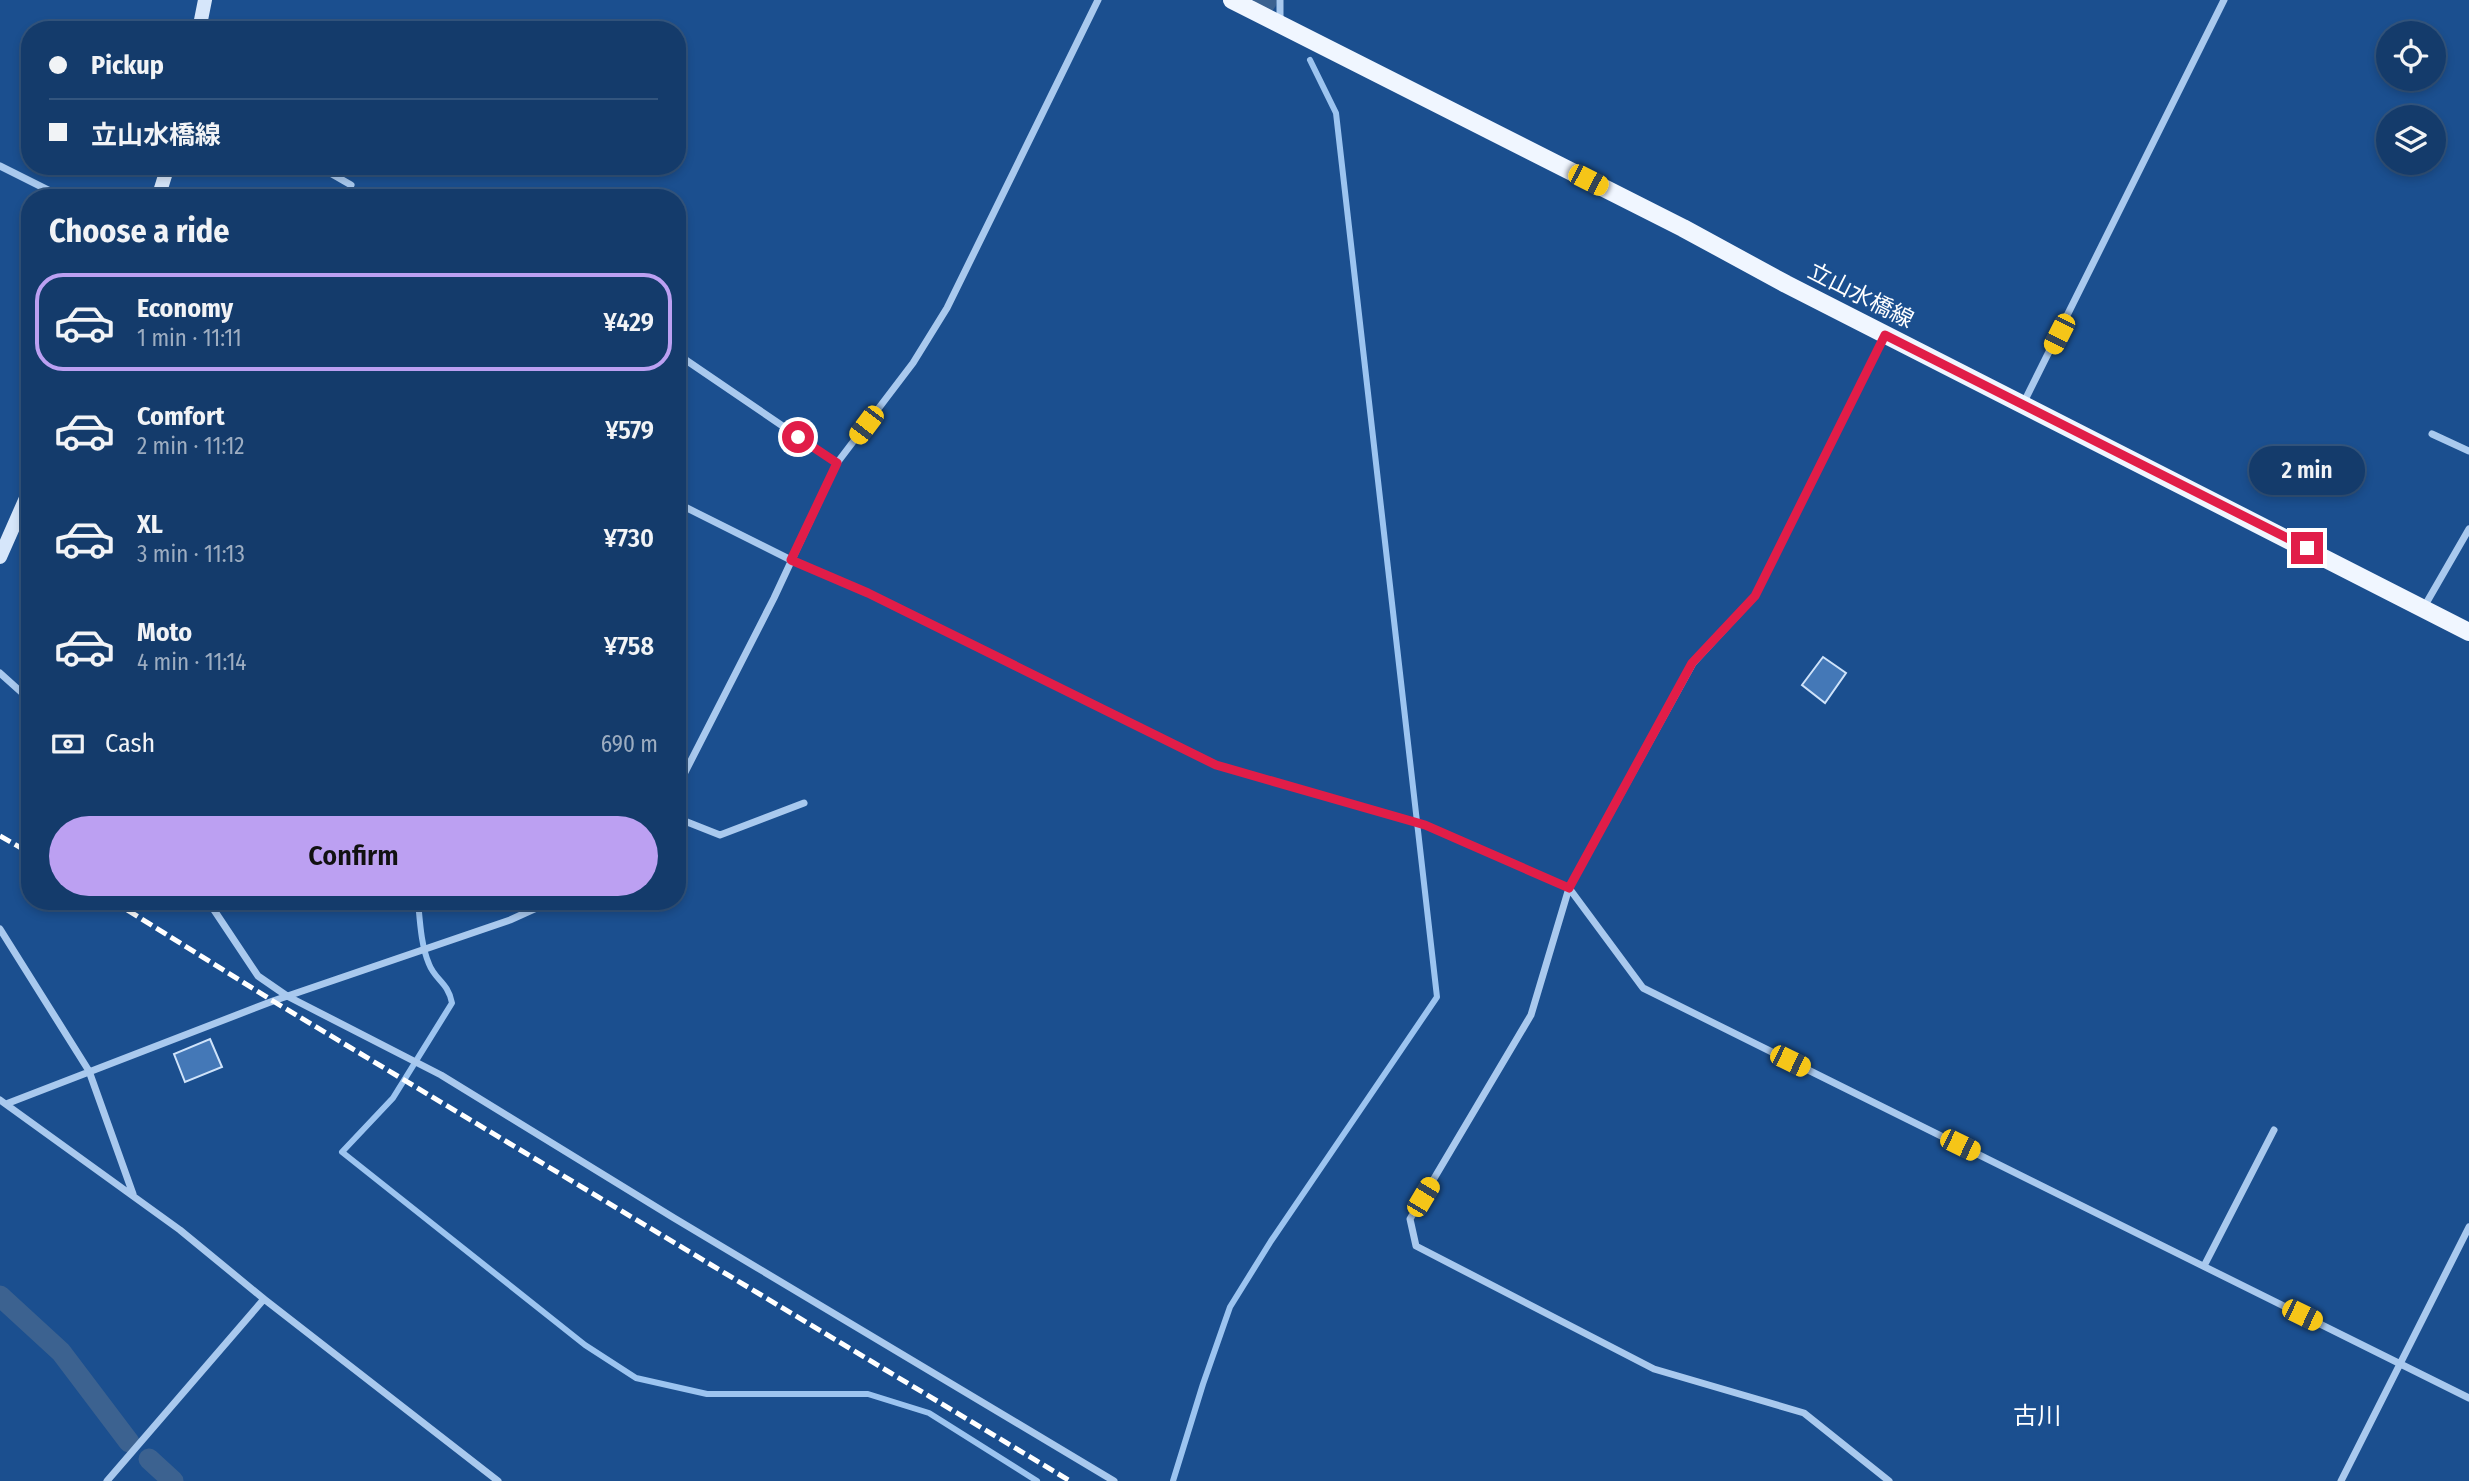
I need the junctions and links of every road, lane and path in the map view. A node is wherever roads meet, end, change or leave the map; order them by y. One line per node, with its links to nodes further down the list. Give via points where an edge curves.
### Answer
1 (205, 0): 6 (main road)
2 (1098, 0): 17 (street, via 947,308 913,363)
3 (1232, 0): 7 (main road, 立山水橋線)
4 (1280, 0): 7 (street)
5 (2224, 0): 14 (street)
6 (201, 21)
7 (1280, 23): 12 (main road, 立山水橋線)
8 (0, 166): 11 (street)
9 (334, 175): 10 (street)
10 (351, 185)
11 (46, 189)
12 (1885, 335): 14 (main road, 立山水橋線); 30 (street, via 1755,596 1692,663)
13 (686, 360): 17 (street)
14 (2023, 405): 23 (main road, 立山水橋線)
15 (2432, 434): 16 (street)
16 (2469, 451)
17 (837, 463): 22 (street)
18 (686, 508): 22 (street)
19 (21, 509): 21 (main road)
20 (2469, 529): 23 (street)
21 (0, 557)
22 (791, 560): 27 (street); 30 (street, via 868,593 1216,765 1425,825)
23 (2423, 608): 24 (main road, 立山水橋線)
24 (2469, 632)
25 (0, 673): 26 (street)
26 (21, 691)
27 (686, 770)
28 (804, 803): 29 (street, via 720,835)
29 (686, 822)
30 (1569, 888): 40 (street, via 1643,988); 47 (street, via 1531,1015 1409,1219 1416,1246 1654,1369 1804,1413)
31 (214, 910): 34 (street, via 258,976)
32 (532, 910): 34 (street)
33 (0, 929): 35 (street)
34 (287, 996): 35 (street); 46 (street, via 441,1075)
35 (89, 1071): 36 (street); 38 (street)
36 (3, 1102): 38 (street)
37 (2274, 1130): 40 (street)
38 (134, 1195): 41 (street)
39 (2469, 1227): 42 (street)
40 (2204, 1266): 42 (street)
41 (264, 1299): 44 (street); 45 (street)
42 (2400, 1363): 43 (street); 48 (street)
43 (2469, 1398)
44 (107, 1481)
45 (498, 1481)
46 (1114, 1481)
47 (1889, 1481)
48 (2341, 1481)

